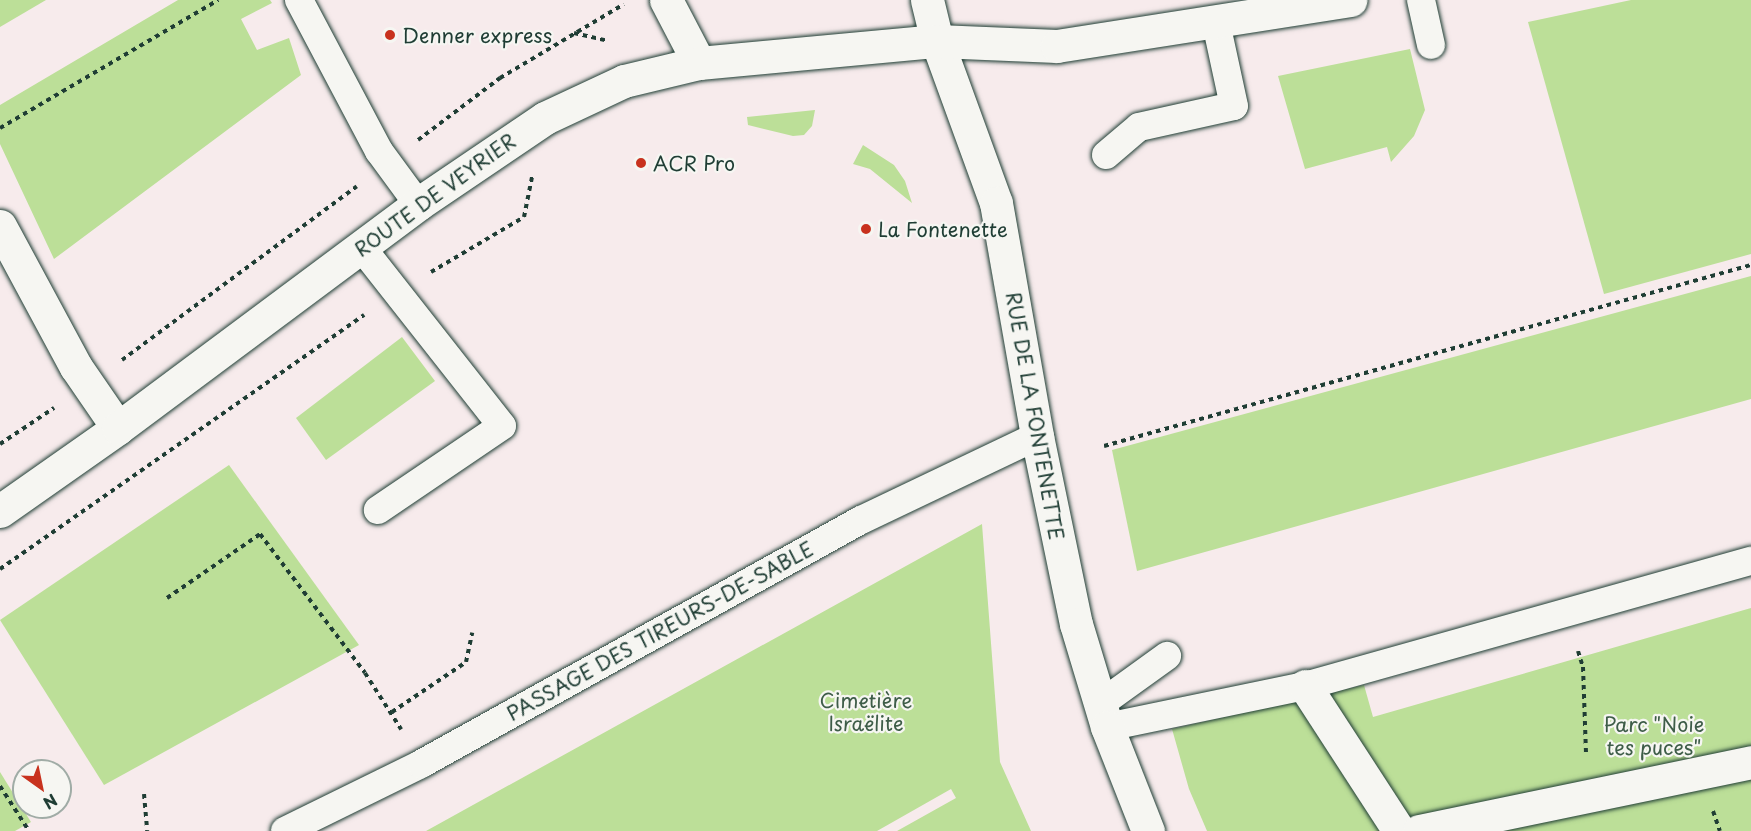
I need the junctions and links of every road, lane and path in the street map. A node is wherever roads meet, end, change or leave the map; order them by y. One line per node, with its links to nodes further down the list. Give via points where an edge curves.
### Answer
1 (218, 0): 12 (path)
2 (299, 0): 14 (lane)
3 (631, 0): 14 (path, via 500,78)
4 (666, 0): 11 (main road)
5 (927, 0): 9 (main road, RUE DE LA FONTENETTE)
6 (1350, 0): 8 (main road, ROUTE DE VEYRIER)
7 (1421, 0): 10 (lane)
8 (1216, 23): 9 (main road, ROUTE DE VEYRIER, via 1057,46); 13 (lane, via 1234,106 1139,128)
9 (937, 41): 11 (main road, ROUTE DE VEYRIER); 23 (main road, RUE DE LA FONTENETTE, via 996,203)
10 (1431, 45)
11 (699, 63): 15 (main road, ROUTE DE VEYRIER, via 624,81 545,117)
12 (0, 128)
13 (1106, 155)
14 (387, 164): 15 (lane); 21 (path)
15 (418, 204): 18 (main road, ROUTE DE VEYRIER)
16 (524, 216): 20 (path)
17 (0, 226): 21 (main road)
18 (362, 248): 20 (lane); 22 (main road, ROUTE DE VEYRIER)
19 (1751, 265): 25 (path)
20 (395, 293): 26 (lane, via 502,426); 29 (path)
21 (87, 385): 22 (main road); 24 (path)
22 (118, 428): 27 (main road, ROUTE DE VEYRIER)
23 (1037, 436): 36 (main road, RUE DE LA FONTENETTE, via 1076,624); 38 (lane, PASSAGE DES TIREURS-DE-SABLE, via 861,520)
24 (0, 444)
25 (1104, 446)
26 (378, 510)
27 (0, 511)
28 (1751, 561): 31 (lane)
29 (0, 569)
30 (167, 598): 35 (path, via 260,534)
31 (1567, 613): 34 (lane); 41 (path, via 1583,667 1587,768)
32 (472, 633): 35 (path, via 466,662)
33 (1167, 656): 36 (lane)
34 (1305, 686): 36 (lane); 47 (main road)
35 (392, 712): 38 (path)
36 (1103, 716): 46 (main road, RUE DE LA FONTENETTE)
37 (1751, 762): 41 (main road)
38 (420, 764): 45 (lane, PASSAGE DES TIREURS-DE-SABLE)
39 (0, 786): 43 (path)
40 (144, 794): 44 (path)
41 (1580, 796): 42 (main road)
42 (1517, 820): 48 (main road)
43 (29, 831)
44 (147, 831)
45 (285, 831)
46 (1148, 831)
47 (1399, 831)
48 (1419, 831)

